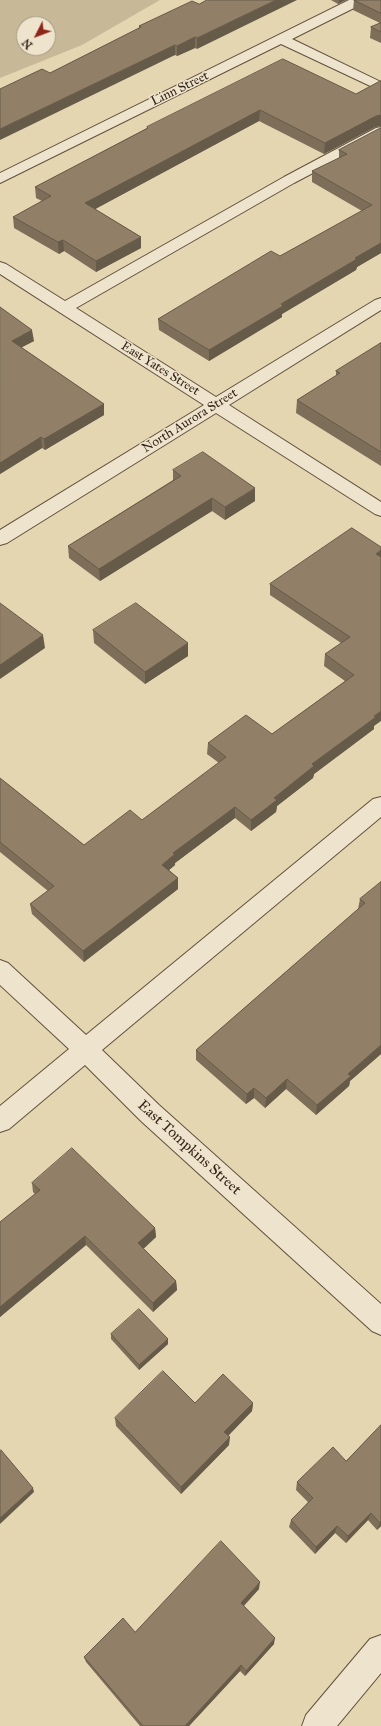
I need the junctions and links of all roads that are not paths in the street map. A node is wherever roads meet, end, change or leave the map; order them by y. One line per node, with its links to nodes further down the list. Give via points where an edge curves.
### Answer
1 (359, 0): 2 (street, Linn Street)
2 (281, 39): 3 (street); 5 (street, Linn Street)
3 (381, 87)
4 (381, 131): 8 (street, via 289,180)
5 (0, 179)
6 (0, 267): 8 (street, East Yates Street)
7 (381, 303): 9 (street, North Aurora Street)
8 (64, 308): 9 (street, East Yates Street)
9 (216, 405): 10 (street, East Yates Street); 11 (street, North Aurora Street)
10 (381, 510)
11 (0, 539)
12 (381, 806): 14 (street)
13 (0, 970): 14 (street, East Tompkins Street)
14 (85, 1049): 15 (street); 16 (street, East Tompkins Street, via 150,1113)
15 (0, 1121)
16 (381, 1322)
17 (381, 1650): 18 (street)
18 (317, 1726)

